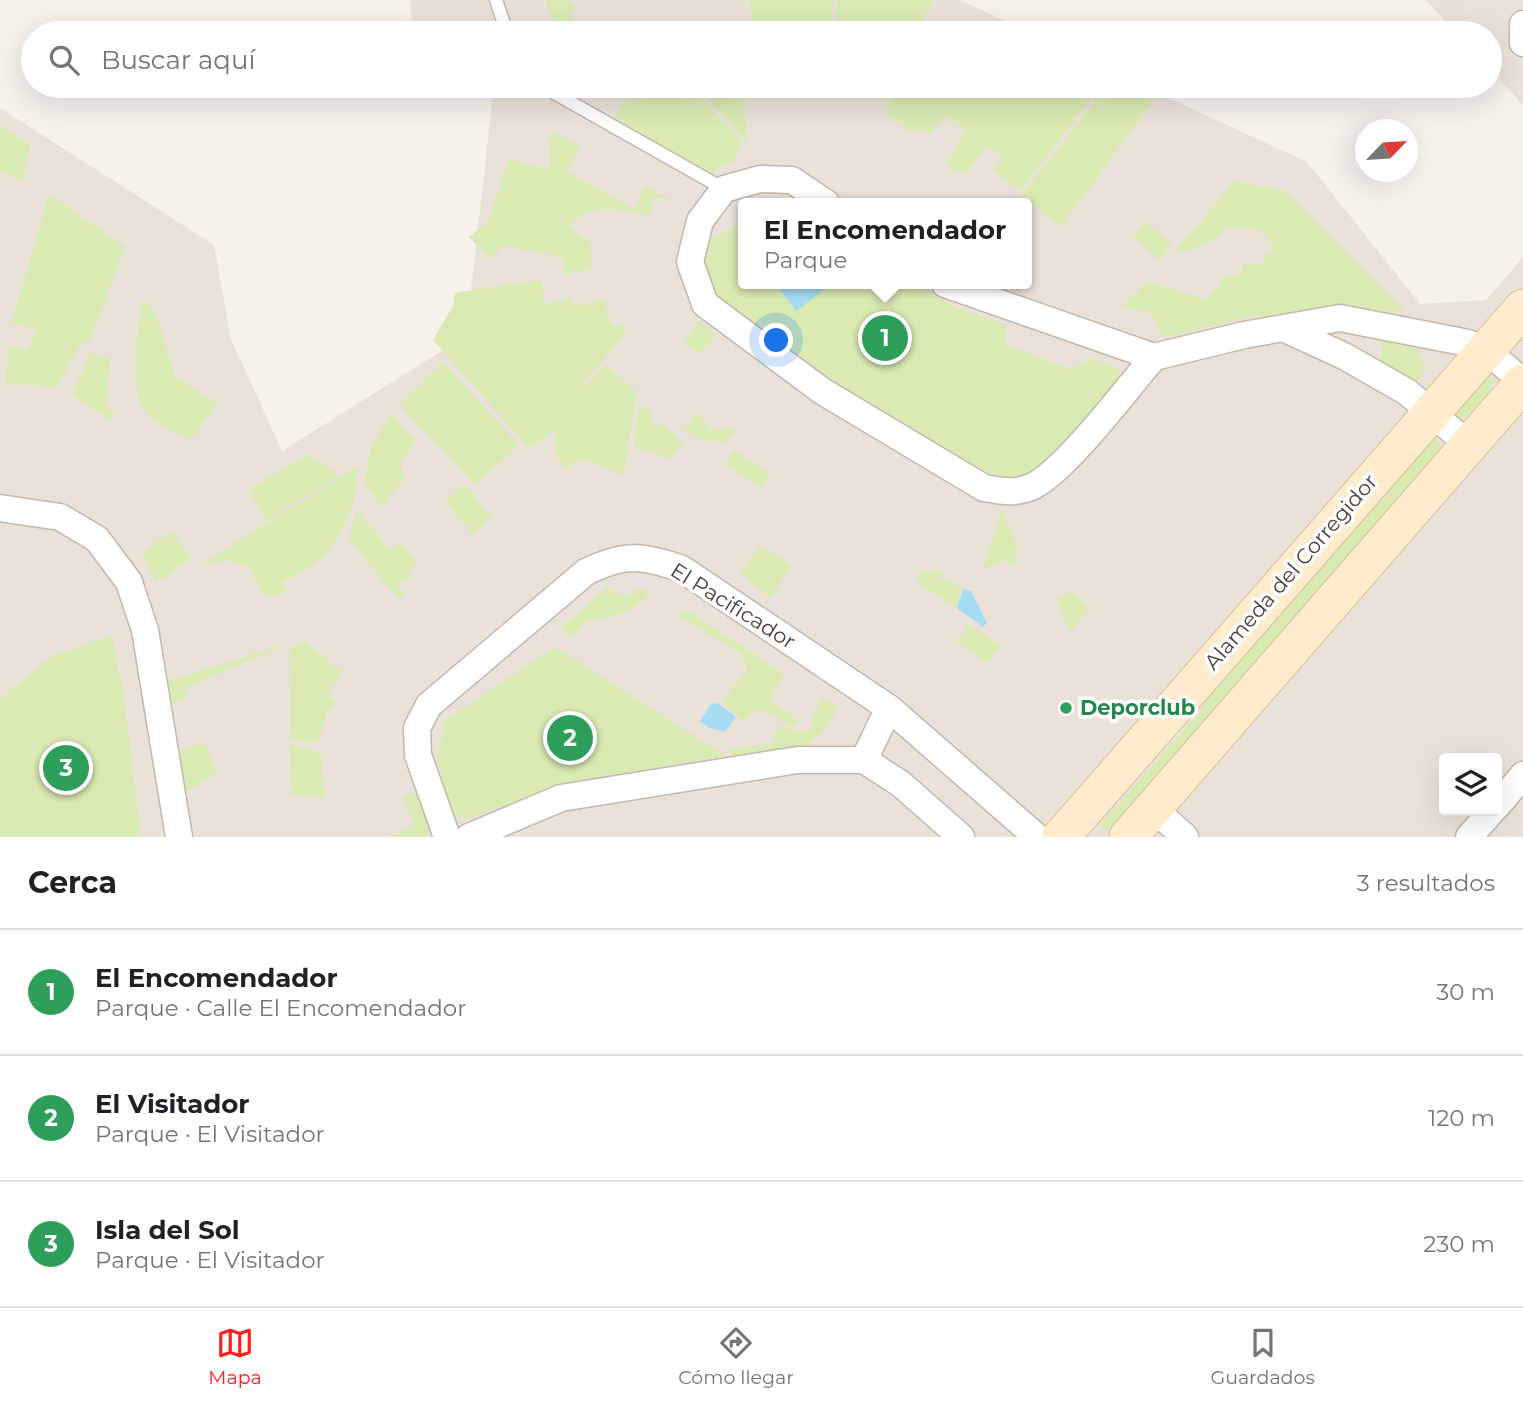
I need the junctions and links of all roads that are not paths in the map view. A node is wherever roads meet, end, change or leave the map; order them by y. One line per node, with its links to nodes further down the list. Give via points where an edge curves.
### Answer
1 (496, 0): 2 (lane)
2 (503, 21)
3 (1523, 24): 4 (street)
4 (1523, 43)
5 (563, 98): 6 (lane)
6 (724, 189): 7 (street, via 760,179 792,180); 12 (street, via 700,221 690,262 705,304 822,391 984,488 1010,493 1055,472)
7 (819, 198)
8 (959, 289): 12 (street)
9 (1523, 308): 11 (main road, Alameda del Corregidor)
10 (1285, 329): 11 (street, via 1340,318); 12 (street); 14 (street, via 1372,371 1407,391)
11 (1486, 350): 13 (street); 14 (main road, Alameda del Corregidor)
12 (1153, 357)
13 (1523, 382): 15 (main road)
14 (1431, 412): 15 (street); 21 (main road, Alameda del Corregidor)
15 (1469, 445): 20 (main road)
16 (0, 508): 22 (street, via 60,517 97,538 129,582 145,630)
17 (889, 708): 18 (street); 23 (street, El Pacificador, via 682,569 650,558 611,559 586,572 429,705 417,728 418,755); 26 (street, El Pacificador)
18 (864, 760): 24 (street, via 797,760 561,798); 25 (street, via 901,784)
19 (1508, 799): 29 (street)
20 (1153, 808): 27 (main road); 28 (street)
21 (1075, 830)
22 (178, 837)
23 (447, 837)
24 (469, 837)
25 (961, 837)
26 (1037, 837)
27 (1128, 837)
28 (1185, 837)
29 (1469, 837)

